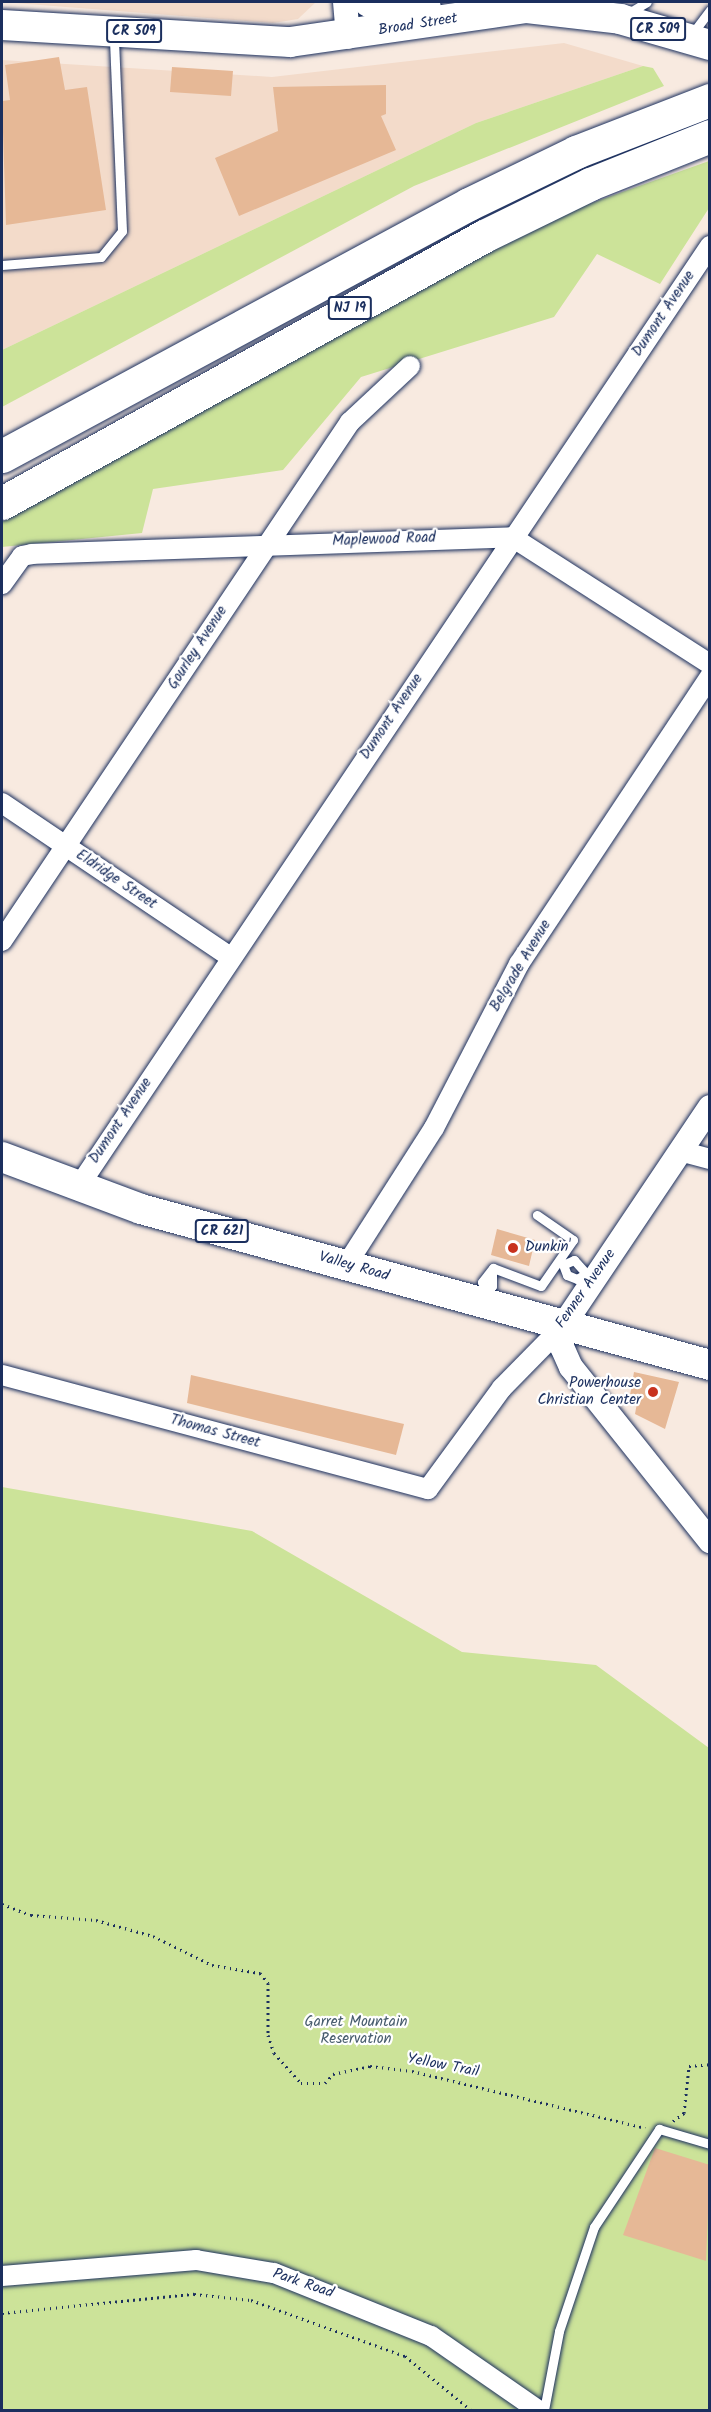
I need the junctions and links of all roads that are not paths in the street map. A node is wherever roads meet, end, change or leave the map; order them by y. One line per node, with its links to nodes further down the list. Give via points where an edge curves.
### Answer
1 (345, 2): 9 (street)
2 (369, 2): 4 (main road, via 384,10)
3 (647, 2): 6 (lane)
4 (527, 8): 6 (main road, Broad Street / CR 509); 9 (main road, Broad Street / CR 509)
5 (710, 10): 10 (lane)
6 (597, 13): 10 (main road, Broad Street / CR 509); 11 (main road, Broad Street / CR 509, via 661,47)
7 (2, 25): 8 (main road, CR 509)
8 (114, 29): 9 (main road, Broad Street / CR 509, via 266,42); 15 (lane, via 122,231 101,257)
9 (348, 37)
10 (699, 41)
11 (710, 64)
12 (703, 102): 17 (highway, NJ 19, via 479,199)
13 (710, 136): 18 (highway, NJ 19, via 590,184 484,236)
14 (710, 246): 19 (street, Dumont Avenue)
15 (2, 266)
16 (410, 366): 20 (street, Gourley Avenue, via 350,423)
17 (2, 456)
18 (2, 503)
19 (512, 537): 20 (street, Maplewood Road); 22 (street); 26 (street, Dumont Avenue)
20 (267, 544): 21 (street, Maplewood Road, via 22,556); 24 (street, Gourley Avenue)
21 (2, 584)
22 (709, 675): 34 (street, Belgrade Avenue, via 519,964 434,1128)
23 (2, 803): 24 (street, Eldridge Street)
24 (67, 847): 25 (street, Gourley Avenue); 26 (street, Eldridge Street)
25 (2, 941)
26 (230, 957): 31 (street, Dumont Avenue)
27 (710, 1107): 28 (street, Fenner Avenue)
28 (680, 1151): 30 (street); 35 (street, Fenner Avenue)
29 (2, 1157): 31 (main road, Valley Road / CR 621)
30 (710, 1159)
31 (77, 1189): 34 (main road, Valley Road / CR 621)
32 (537, 1215): 33 (lane, via 573,1240)
33 (562, 1262): 35 (lane, via 574,1260 584,1267); 36 (lane, via 541,1286 486,1272 482,1282)
34 (347, 1264): 36 (main road, Valley Road / CR 621)
35 (589, 1278): 37 (street, Fenner Avenue)
36 (484, 1296): 37 (main road, Valley Road / CR 621)
37 (563, 1326): 38 (main road, Valley Road / CR 621); 40 (street, Fenner Avenue, via 502,1388); 41 (street, via 562,1347 571,1367)
38 (710, 1365)
39 (2, 1375): 40 (street, Thomas Street)
40 (428, 1489)
41 (710, 1541)
42 (710, 2144): 45 (lane, via 659,2129 594,2228 559,2331)
43 (2, 2276): 44 (street, Park Road, via 196,2260 274,2273 431,2336)
44 (538, 2410)
45 (544, 2410)

